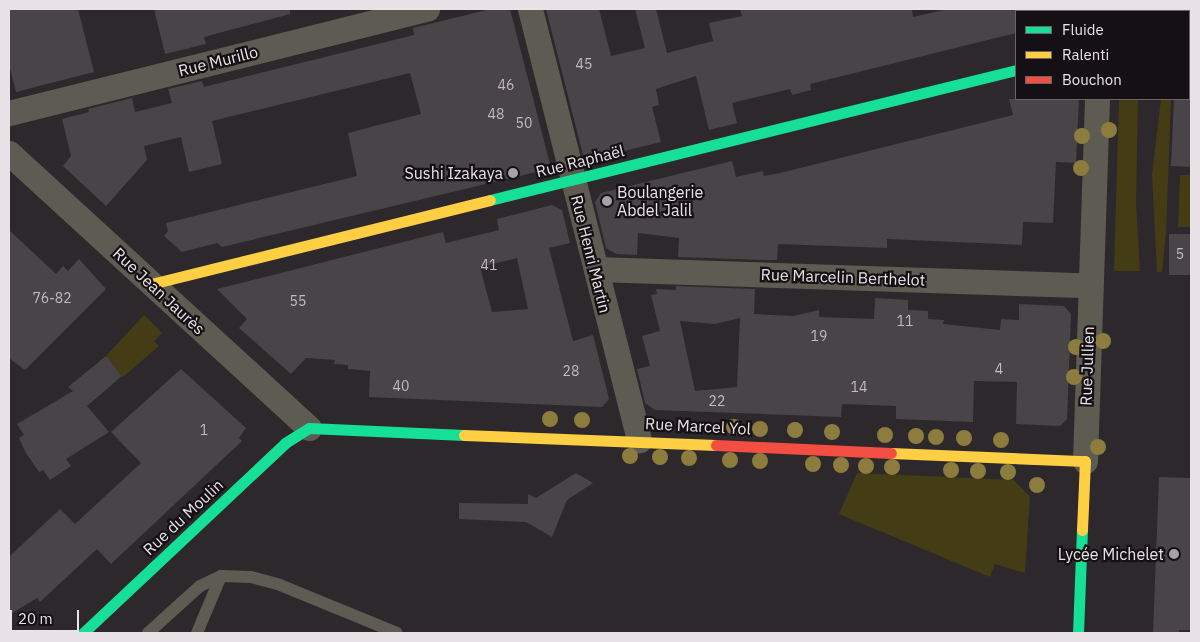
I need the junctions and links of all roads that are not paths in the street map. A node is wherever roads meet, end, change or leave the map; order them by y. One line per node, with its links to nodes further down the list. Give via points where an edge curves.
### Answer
1 (427, 9): 5 (street, Rue Murillo)
2 (530, 9): 7 (street, Rue Henri Martin)
3 (1015, 70): 7 (street, Rue Raphaël)
4 (1097, 100): 10 (street, Rue Jullien)
5 (9, 113)
6 (9, 153): 9 (street, Rue Jean Jaurès)
7 (573, 179): 8 (street, Rue Henri Martin); 9 (street, Rue Raphaël)
8 (596, 270): 10 (street, Rue Marcelin Berthelot); 12 (street, Rue Henri Martin)
9 (151, 284): 11 (street, Rue Jean Jaurès)
10 (1090, 285): 13 (street, Rue Jullien)
11 (309, 428): 12 (street, Rue Marcel Yol); 15 (street, Rue du Moulin, via 285,443)
12 (638, 440): 13 (street, Rue Marcel Yol)
13 (1085, 461): 19 (street, Rue Jullien)
14 (221, 576): 16 (lane, via 200,586); 17 (lane); 18 (lane, via 251,577 280,586)
15 (83, 633)
16 (148, 633)
17 (197, 633)
18 (397, 633)
19 (1078, 633)

